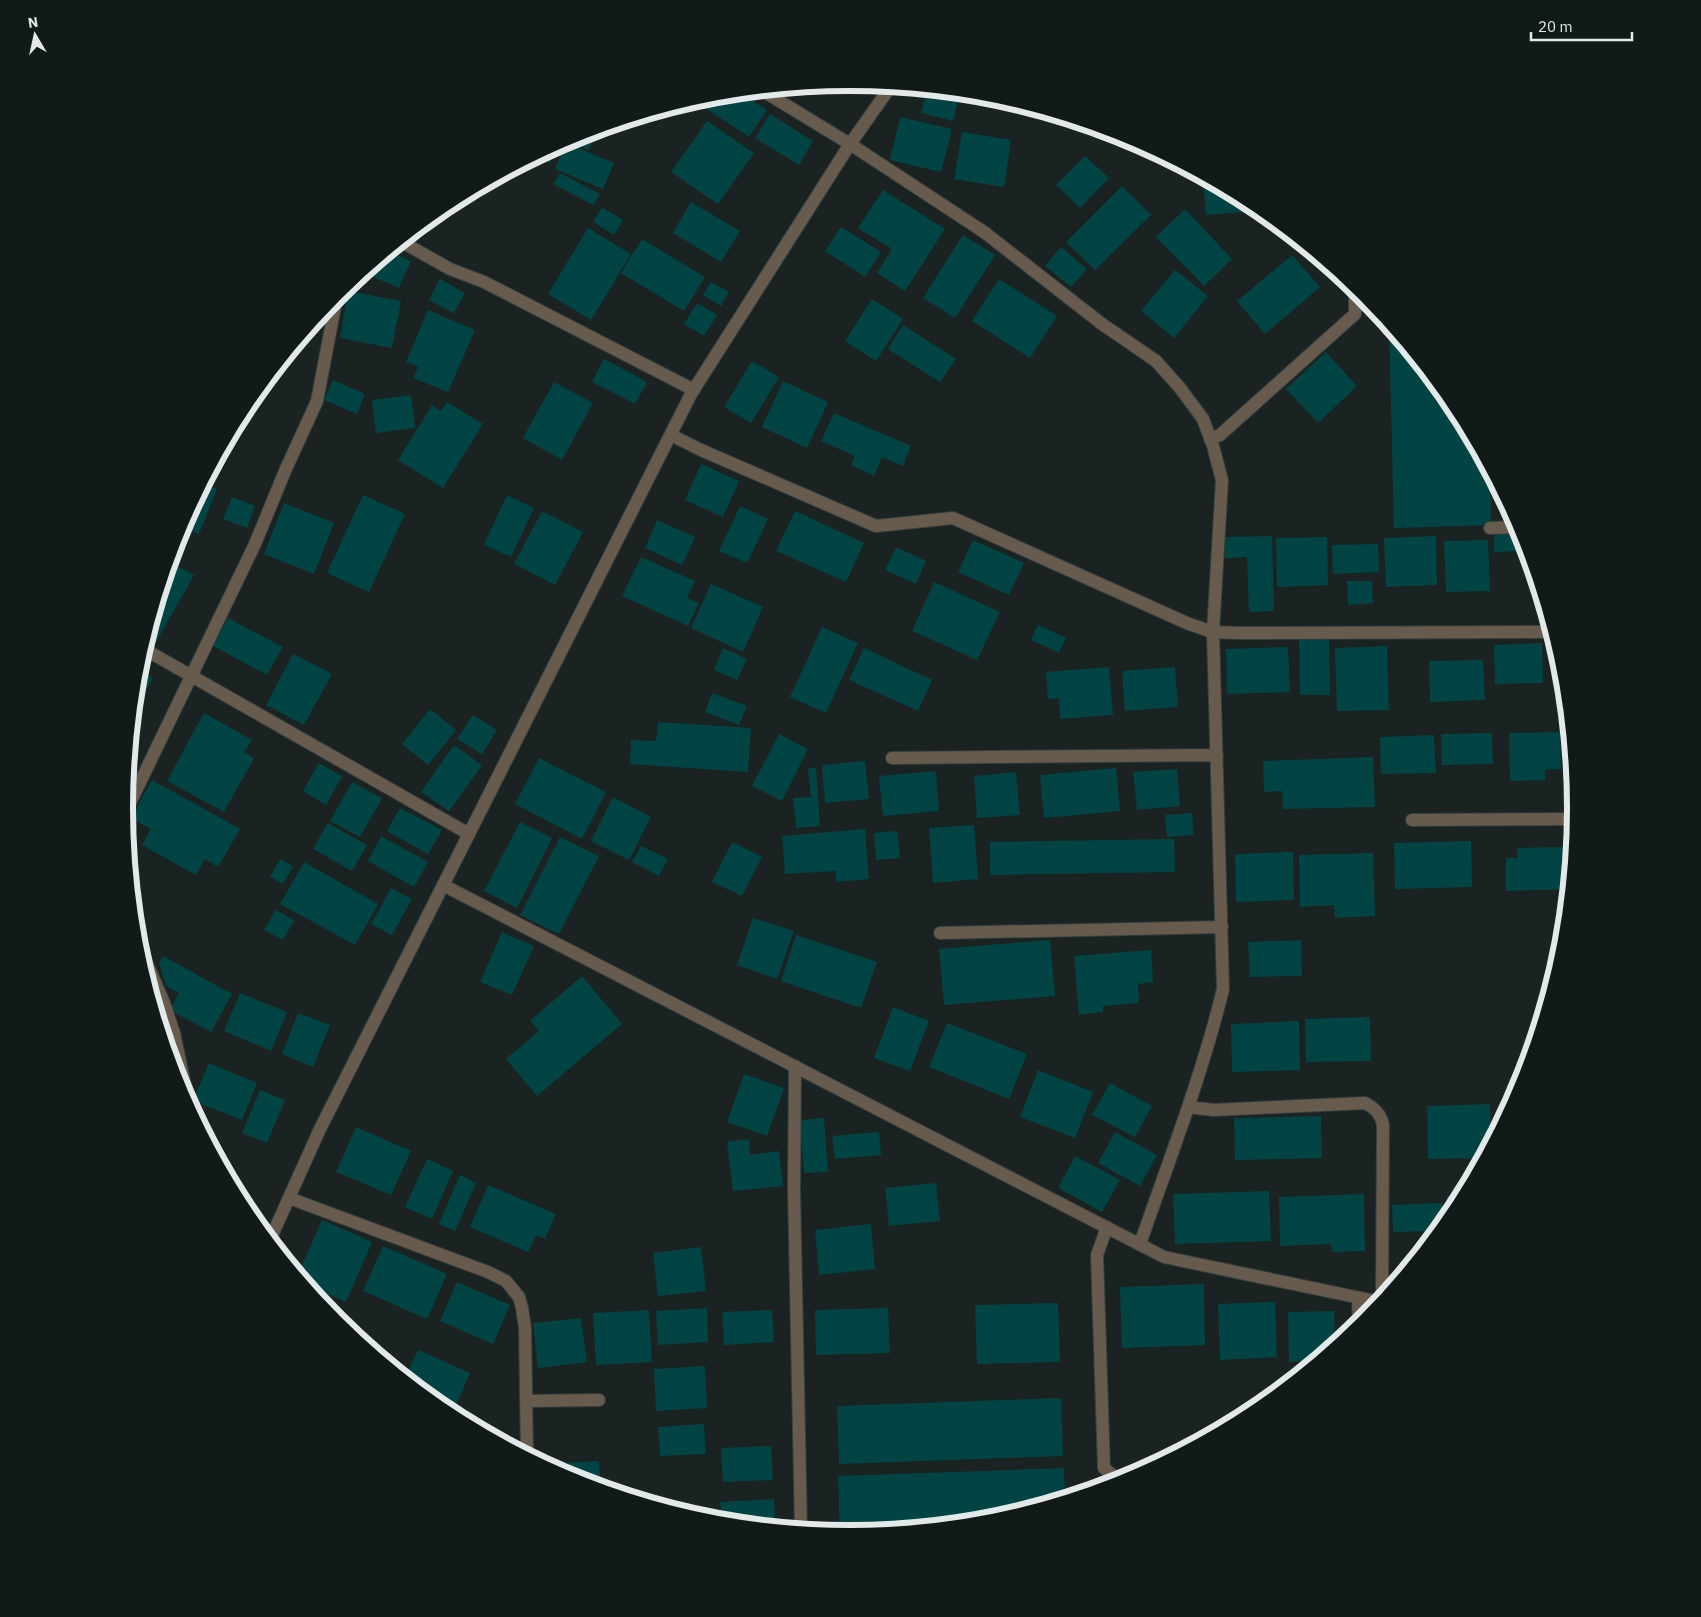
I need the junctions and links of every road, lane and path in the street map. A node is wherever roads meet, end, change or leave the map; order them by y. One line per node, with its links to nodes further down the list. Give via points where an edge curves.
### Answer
1 (886, 93): 3 (street)
2 (770, 96): 3 (street)
3 (850, 144): 7 (street); 9 (street, via 984,232 1102,324 1156,361 1203,419)
4 (407, 245): 7 (street)
5 (1355, 298): 9 (street, via 1355,314 1220,435)
6 (334, 310): 15 (street, via 318,402)
7 (694, 390): 8 (street)
8 (671, 435): 12 (street, via 876,526 953,518 1188,624); 21 (street)
9 (1210, 439): 12 (street, via 1222,480)
10 (1510, 527): 11 (street)
11 (1490, 528)
12 (1214, 632): 13 (street); 16 (street)
13 (1545, 632)
14 (151, 653): 15 (street)
15 (191, 677): 18 (street); 21 (street)
16 (1217, 755): 17 (street); 23 (street)
17 (892, 758)
18 (134, 796)
19 (1568, 819): 20 (street)
20 (1412, 820)
21 (469, 834): 22 (street)
22 (443, 885): 27 (street); 29 (street, via 319,1131)
23 (1222, 927): 24 (street); 28 (street, via 1223,989)
24 (940, 933)
25 (155, 981): 26 (street, via 172,1026)
26 (179, 1060)
27 (795, 1066): 30 (street); 41 (street, via 794,1188)
28 (1188, 1107): 32 (street); 33 (street, via 1213,1110 1365,1103 1374,1108 1383,1125)
29 (289, 1198): 31 (street); 37 (street, via 506,1281 519,1297 523,1314)
30 (1107, 1228): 32 (street); 40 (street, via 1097,1255 1104,1468)
31 (273, 1234)
32 (1140, 1244): 34 (street, via 1164,1257)
33 (1381, 1291)
34 (1358, 1298): 35 (street); 36 (street)
35 (1373, 1300)
36 (1359, 1315)
37 (526, 1400): 38 (street); 39 (street)
38 (599, 1400)
39 (527, 1449)
40 (1113, 1476)
41 (801, 1524)

